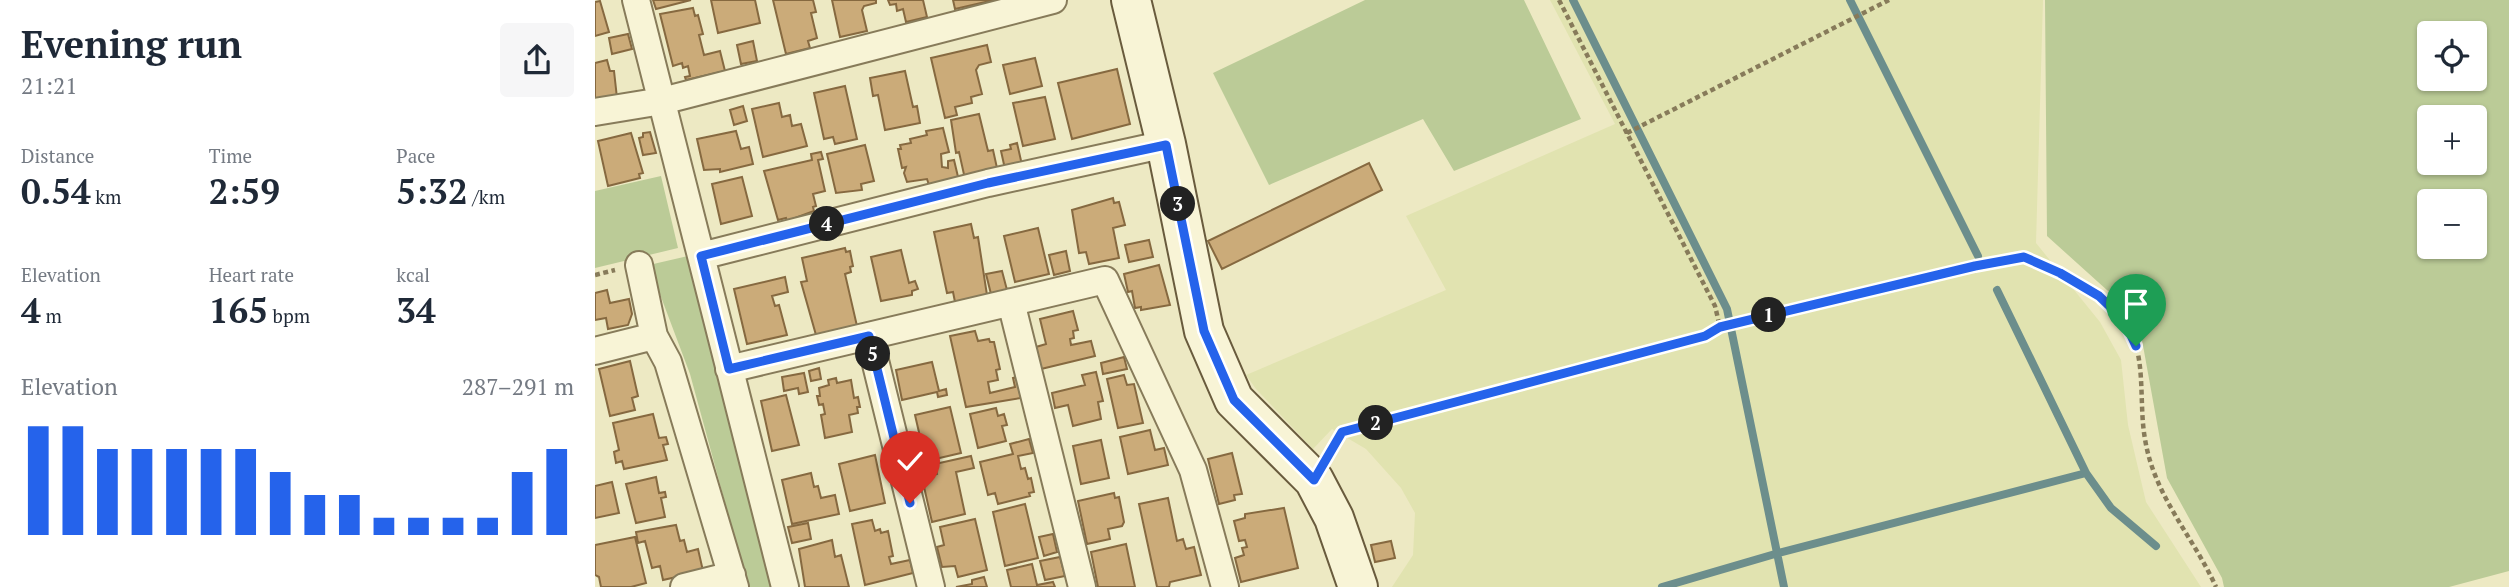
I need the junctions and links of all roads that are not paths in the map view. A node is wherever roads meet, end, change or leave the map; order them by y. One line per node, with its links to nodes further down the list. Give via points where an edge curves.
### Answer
1 (636, 0): 4 (street)
2 (1053, 0): 4 (street)
3 (1131, 0): 6 (street)
4 (661, 101): 5 (street); 7 (street)
5 (595, 111)
6 (1166, 145): 7 (street, via 988,183); 20 (street, via 1204,331 1234,400 1314,480 1334,518)
7 (701, 256): 13 (street)
8 (639, 265): 10 (street)
9 (1011, 302): 11 (street); 15 (street, via 1105,280 1193,470); 19 (street)
10 (655, 336): 12 (street); 14 (street, via 668,362)
11 (869, 336): 13 (street); 18 (street)
12 (595, 351)
13 (729, 369): 17 (street)
14 (733, 583): 16 (street)
15 (1223, 586)
16 (684, 587)
17 (785, 587)
18 (931, 587)
19 (1082, 587)
20 (1358, 587)

